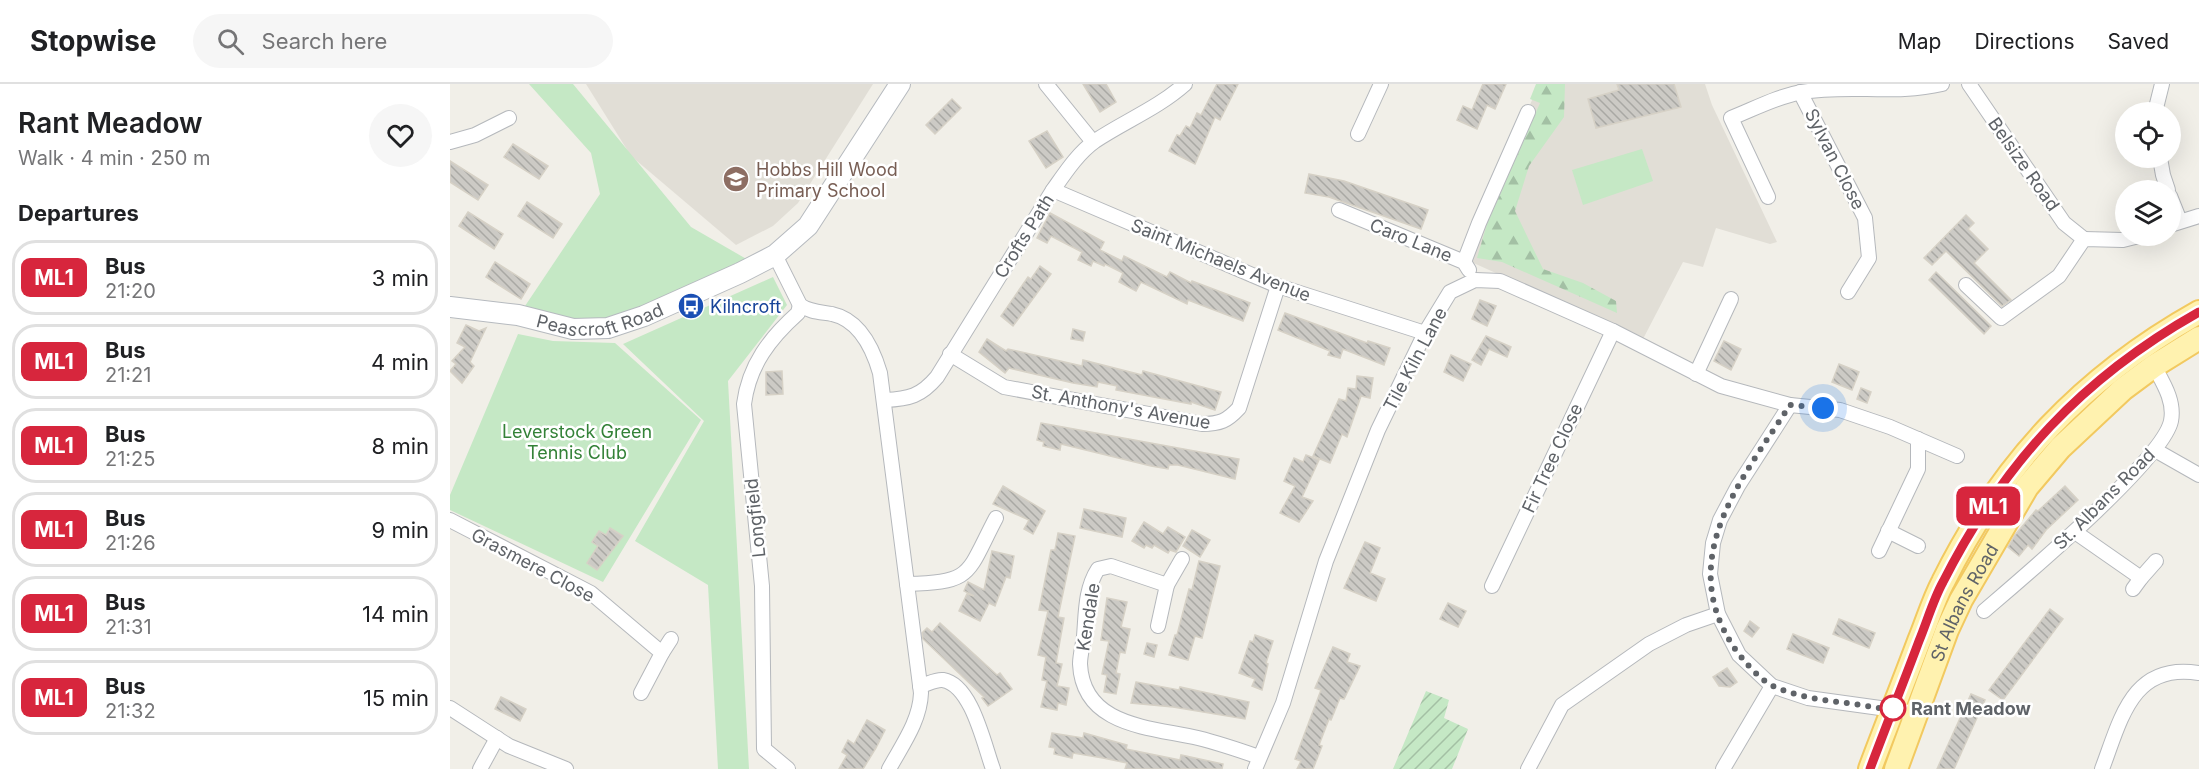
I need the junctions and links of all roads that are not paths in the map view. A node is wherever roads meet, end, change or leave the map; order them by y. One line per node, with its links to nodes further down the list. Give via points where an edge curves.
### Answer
1 (900, 84): 22 (street, Peascroft Road, via 818,213)
2 (1046, 84): 14 (street)
3 (1185, 84): 14 (street, Crofts Path, via 1171,97)
4 (1381, 84): 12 (street)
5 (1942, 84): 8 (street)
6 (1969, 84): 20 (street, Belsize Road, via 2064,223)
7 (2162, 84): 9 (street)
8 (1800, 92): 16 (street, via 1731,118); 27 (street, Sylvan Close, via 1865,218 1869,258)
9 (2158, 102)
10 (1528, 112): 23 (street)
11 (509, 118): 13 (street)
12 (1359, 134)
13 (450, 142)
14 (1094, 142): 15 (street, Crofts Path)
15 (1053, 190): 26 (street, Saint Michaels Avenue); 35 (street, Crofts Path)
16 (1768, 197)
17 (1339, 210): 23 (street, Caro Lane)
18 (2199, 216): 19 (street)
19 (2181, 221)
20 (2084, 239): 21 (street); 25 (street, via 2059,276 2001,318)
21 (2115, 241)
22 (775, 255): 29 (street, Peascroft Road, via 644,316 608,328 573,329 518,315); 30 (street)
23 (1464, 262): 24 (street, Caro Lane)
24 (1475, 280): 32 (street, via 1500,281); 33 (street, Tile Kiln Lane, via 1450,292)
25 (1966, 285)
26 (1278, 286): 33 (street, Saint Michaels Avenue); 35 (street, St. Anthony's Avenue, via 1239,408 1218,424 1004,387)
27 (1848, 292)
28 (1731, 299): 37 (street)
29 (450, 305)
30 (800, 305): 38 (street, via 839,315 853,325 874,355); 71 (street, Longfield, via 798,313 766,346 754,366 744,404 762,586 764,749)
31 (2199, 312): 65 (main road, St Albans Road, via 2139,348 2078,396 2010,473 1942,582)
32 (1613, 331): 37 (street); 54 (street, Fir Tree Close)
33 (1425, 333): 68 (street, Tile Kiln Lane, via 1378,430 1326,561 1282,704)
34 (2199, 338): 36 (main road, St Albans Road)
35 (950, 354): 38 (street, Crofts Path, via 925,391 915,397)
36 (2154, 366): 41 (street, St. Albans Road, via 2172,407 2171,424); 66 (main road, St Albans Road, via 2092,416 2027,487 1961,600)
37 (1696, 374): 39 (street, via 1745,394)
38 (885, 400): 52 (street)
39 (1790, 405): 40 (street, via 1840,410); 56 (street, via 1737,486 1720,520 1710,574)
40 (1918, 439): 42 (street); 46 (street, via 1917,469)
41 (2154, 450): 43 (street); 47 (street, St. Albans Road)
42 (1957, 456)
43 (2199, 475)
44 (996, 518): 52 (street, via 967,573 945,583)
45 (450, 520): 59 (street, Grasmere Close, via 591,593)
46 (1888, 531): 48 (street); 49 (street)
47 (2075, 532): 51 (street, via 2137,584); 55 (street, St. Albans Road)
48 (1918, 546)
49 (1879, 550)
50 (1182, 559): 53 (street)
51 (2156, 561)
52 (907, 584): 61 (street)
53 (1167, 585): 57 (street); 68 (street, Kendale, via 1111,566 1098,569 1087,598 1080,664 1091,695 1104,711 1124,723 1200,738)
54 (1492, 586)
55 (1984, 611)
56 (1718, 614): 62 (street, via 1739,655); 74 (street, via 1649,644 1562,705)
57 (1158, 626)
58 (671, 639): 59 (street)
59 (662, 653): 63 (street)
60 (2199, 673): 78 (street, via 2178,669 2141,686 2125,710)
61 (920, 686): 72 (street, via 921,707); 73 (street, via 946,680 966,695)
62 (1772, 686): 65 (street, via 1808,699); 75 (street)
63 (641, 693)
64 (450, 708): 67 (street)
65 (1892, 711): 66 (street); 76 (main road, St Albans Road)
66 (1916, 713): 77 (main road, St Albans Road)
67 (497, 738): 69 (street); 70 (street)
68 (1257, 763)
69 (480, 769)
70 (566, 769)
71 (788, 769)
72 (889, 769)
73 (993, 769)
74 (1528, 769)
75 (1723, 769)
76 (1870, 769)
77 (1896, 769)
78 (2102, 769)

